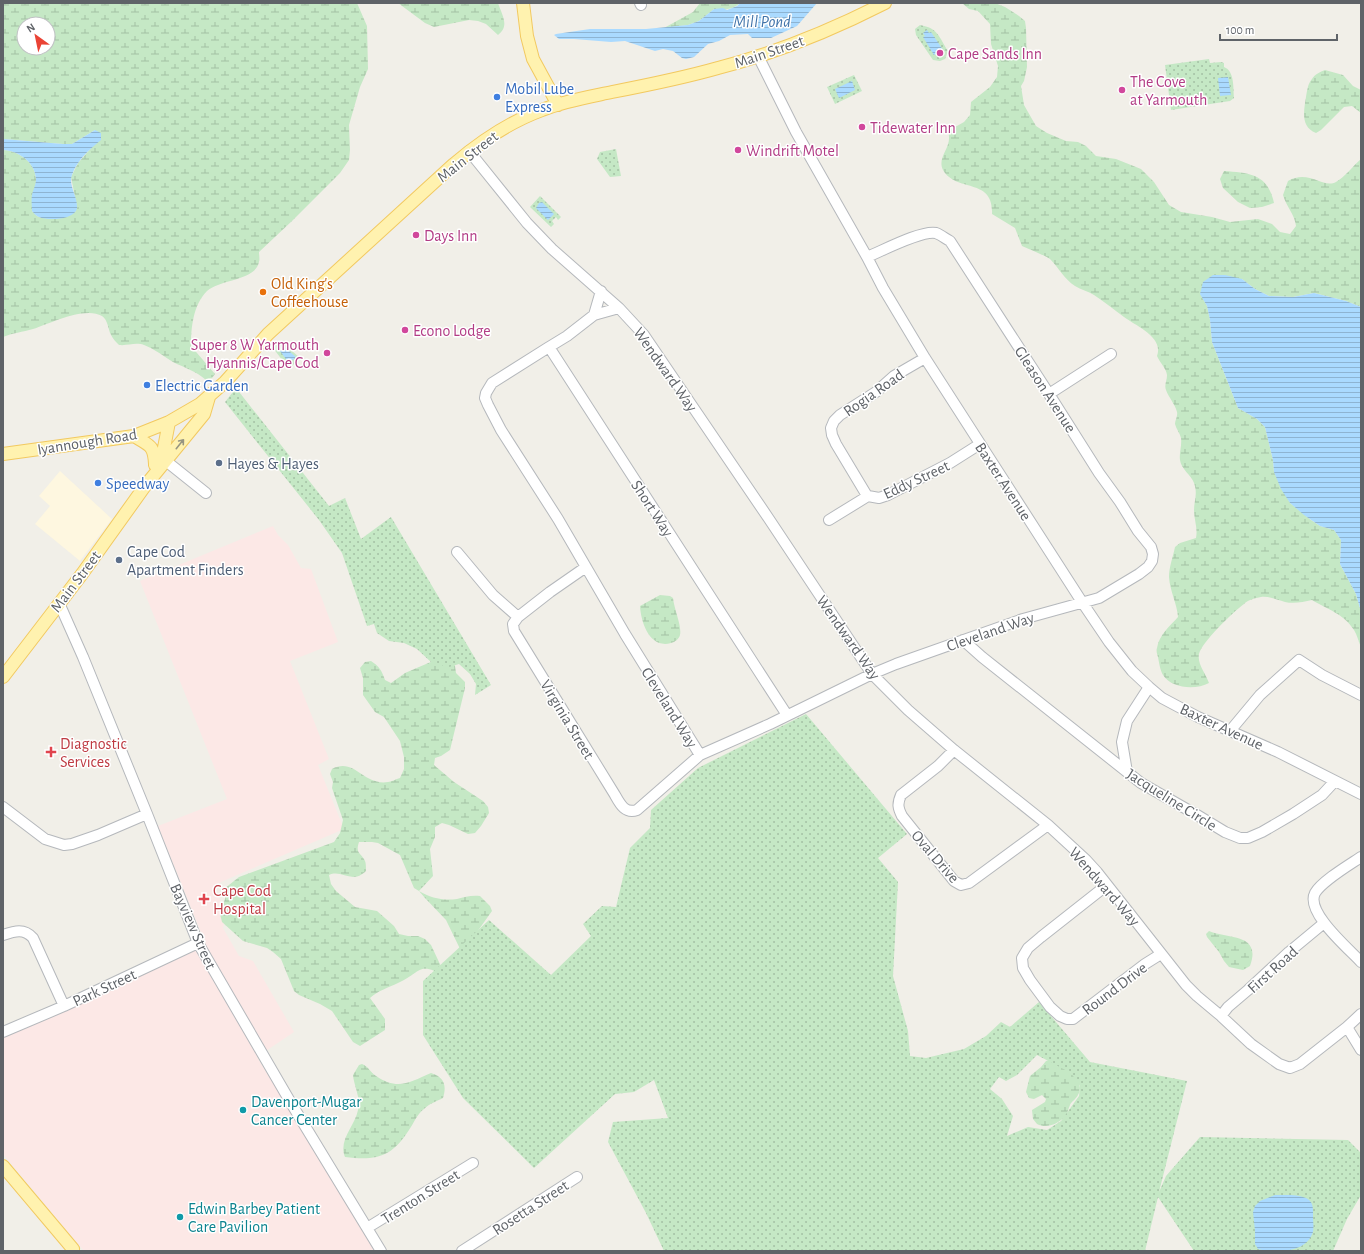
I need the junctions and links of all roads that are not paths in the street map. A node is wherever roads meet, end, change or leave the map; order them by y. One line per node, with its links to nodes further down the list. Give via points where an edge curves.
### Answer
1 (523, 3): 4 (main road, via 533,59)
2 (884, 3): 3 (main road, Main Street, via 800,42)
3 (758, 56): 4 (main road, Main Street, via 704,72); 6 (street, Baxter Avenue, via 796,132)
4 (558, 105): 5 (main road, Main Street, via 522,118)
5 (469, 151): 7 (street, Wendward Way, via 527,223 552,249); 14 (main road, Main Street, via 268,334)
6 (867, 257): 12 (street, Baxter Avenue); 13 (street, Gleason Avenue, via 926,233 938,234 950,241)
7 (601, 291): 8 (street, Wendward Way); 9 (street)
8 (619, 308): 9 (street); 30 (street, Wendward Way, via 644,335)
9 (594, 315): 10 (street)
10 (549, 347): 25 (street, Cleveland Way, via 492,383 485,398 494,417); 34 (street, Short Way)
11 (1111, 354): 13 (street)
12 (925, 358): 17 (street, Baxter Avenue); 21 (street, Rogia Road, via 894,376 876,392 840,414 831,428 836,444)
13 (1050, 394): 23 (street, Gleason Avenue, via 1099,473)
14 (209, 397): 15 (main road, Main Street); 19 (main road, Main Street, one-way to 14, via 204,414)
15 (169, 422): 16 (main road, Iyannough Road); 19 (main road, Main Street)
16 (134, 436): 18 (main road, Iyannough Road); 19 (main road, via 148,444)
17 (980, 444): 21 (street, Eddy Street, via 950,463 888,495 879,498); 26 (street, Baxter Avenue)
18 (3, 454)
19 (161, 463): 20 (street); 27 (main road, Main Street)
20 (206, 493)
21 (868, 496): 22 (street, Eddy Street)
22 (830, 520)
23 (1151, 547): 26 (street, Cleveland Way, via 1152,562 1148,567 1099,598)
24 (457, 552): 28 (street, via 493,595)
25 (586, 566): 28 (street); 37 (street, Cleveland Way)
26 (1082, 602): 29 (street, Cleveland Way); 32 (street, Baxter Avenue, via 1119,655)
27 (59, 603): 31 (main road, Main Street); 42 (street, Bayview Street)
28 (518, 617): 37 (street, Virginia Street, via 513,624 514,631 622,807 632,812 637,810)
29 (963, 640): 30 (street, Cleveland Way); 38 (street, Jacqueline Circle)
30 (872, 674): 34 (street, Cleveland Way); 36 (street, Wendward Way)
31 (3, 676)
32 (1149, 688): 35 (street, Baxter Avenue, via 1162,698); 38 (street, via 1127,721 1122,742)
33 (1361, 696): 35 (street, via 1299,660 1260,695)
34 (787, 715): 37 (street, Cleveland Way)
35 (1230, 731): 39 (street, Baxter Avenue, via 1278,752)
36 (954, 750): 43 (street, Wendward Way); 43 (street, Oval Drive, via 901,795 898,808 954,881 961,886 969,883)
37 (700, 755)
38 (1127, 772): 39 (street, Jacqueline Circle, via 1141,783 1225,832 1240,838 1248,838 1262,832 1288,817 1322,795)
39 (1335, 782): 40 (street, Baxter Avenue)
40 (1361, 794)
41 (3, 807): 42 (street, via 45,839 64,844 98,836)
42 (147, 814): 48 (street, Bayview Street)
43 (1048, 825): 45 (street, Wendward Way, via 1086,860)
44 (1361, 857): 46 (street, via 1328,880 1315,894 1316,910)
45 (1107, 885): 49 (street, Wendward Way); 49 (street, Round Drive, via 1028,948 1022,958 1023,968 1050,1007 1060,1016 1073,1019)
46 (1324, 923): 50 (street); 53 (street, First Road)
47 (3, 935): 51 (street, Park Street, via 17,930 30,934)
48 (198, 943): 51 (street, Park Street); 60 (street, Bayview Street)
49 (1161, 954): 53 (street, Wendward Way, via 1197,996)
50 (1361, 962)
51 (64, 1006): 55 (street)
52 (1361, 1014): 54 (street)
53 (1221, 1016): 54 (street, Wendward Way, via 1251,1044 1279,1064 1290,1068 1300,1064)
54 (1346, 1028): 56 (street)
55 (3, 1032)
56 (1361, 1050)
57 (473, 1163): 60 (street, Trenton Street)
58 (3, 1166): 61 (main road)
59 (577, 1177): 63 (street, Rosetta Street)
60 (367, 1228): 62 (street, Bayview Street)
61 (73, 1250)
62 (381, 1251)
63 (462, 1251)

